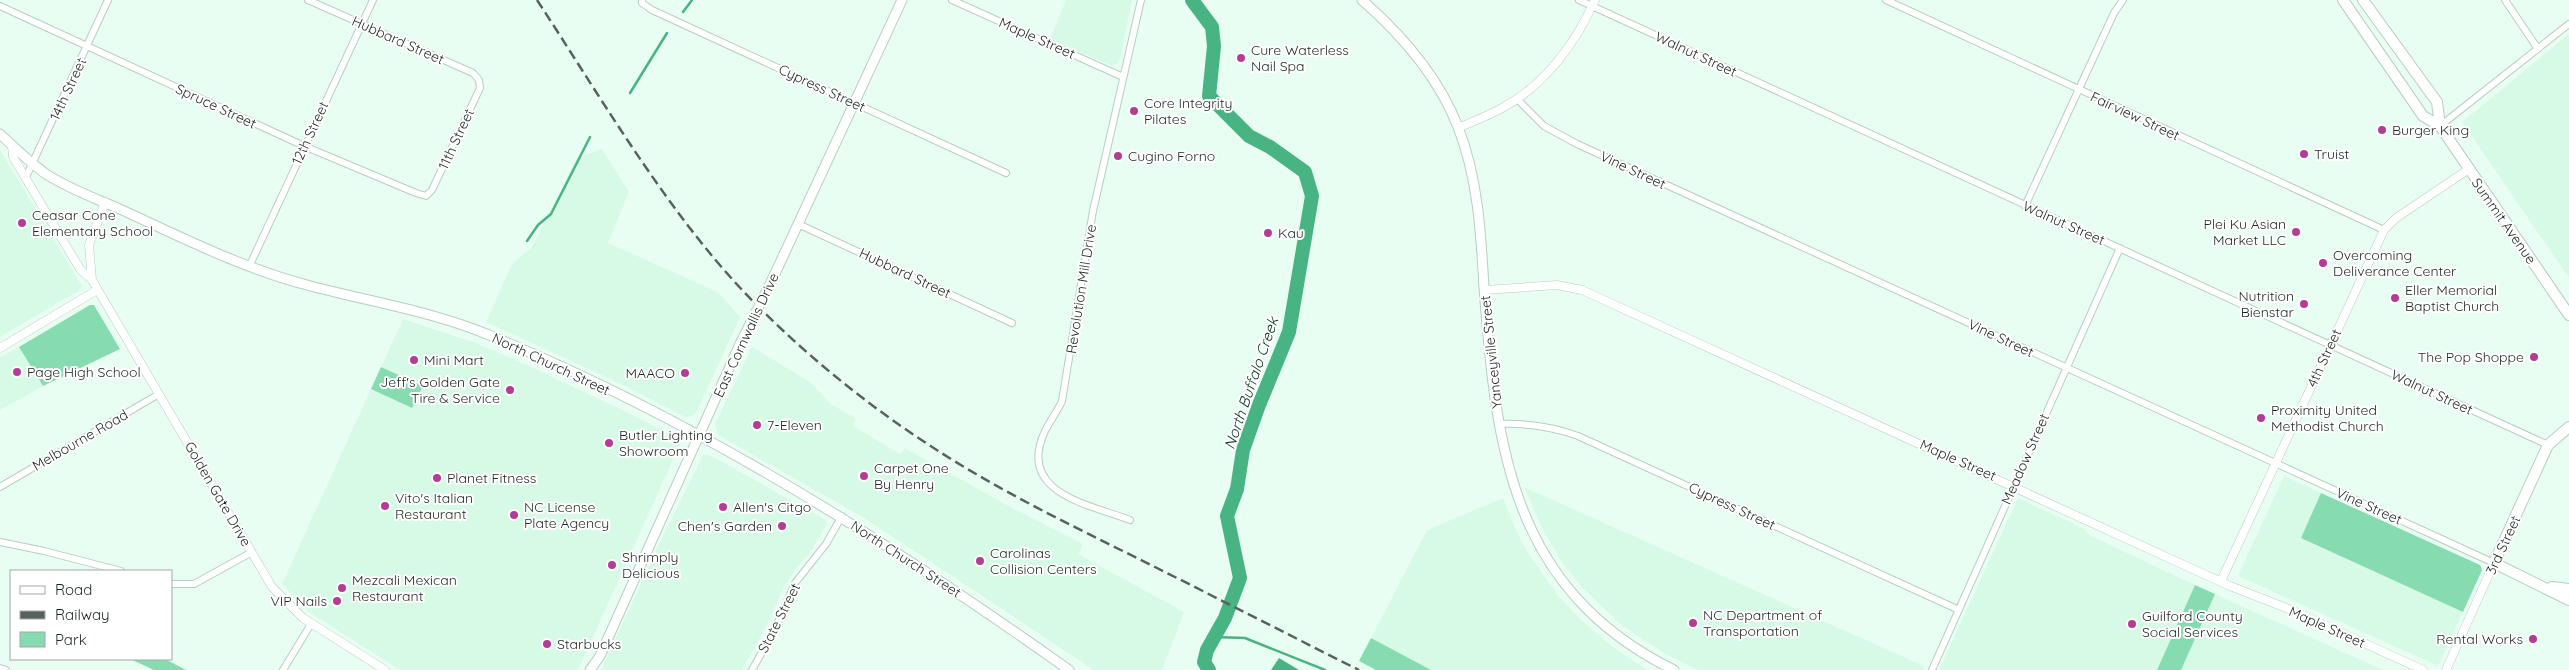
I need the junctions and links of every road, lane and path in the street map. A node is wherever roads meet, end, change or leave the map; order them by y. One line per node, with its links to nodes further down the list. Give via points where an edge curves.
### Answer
1 (108, 0): 19 (street, 14th Street)
2 (308, 0): 17 (street, Hubbard Street)
3 (372, 0): 17 (street, 12th Street)
4 (642, 0): 25 (street, Cypress Street, via 652,10)
5 (902, 0): 25 (main road, East Cornwallis Drive)
6 (952, 0): 21 (street, Maple Street)
7 (1141, 0): 21 (street, Revolution Mill Drive)
8 (1362, 0): 27 (main road, Yanceyville Street, via 1421,64 1450,108)
9 (1579, 0): 15 (street, Walnut Street)
10 (1886, 0): 23 (street, Fairview Street)
11 (2123, 0): 23 (street)
12 (2343, 0): 26 (main road, Summit Avenue, via 2423,116)
13 (2363, 0): 26 (main road, Summit Avenue, via 2437,102)
14 (2505, 0): 20 (street)
15 (1594, 3): 24 (street, via 1563,56); 37 (street, Walnut Street)
16 (0, 6): 19 (street, Spruce Street)
17 (360, 24): 22 (street, Hubbard Street, via 473,73); 30 (street, 12th Street)
18 (2569, 24): 20 (street)
19 (87, 46): 30 (street, Spruce Street); 31 (street, 14th Street)
20 (2538, 49): 26 (street)
21 (1123, 77): 59 (street, Revolution Mill Drive, via 1093,211 1064,392 1054,420 1045,430 1039,465 1046,482 1064,496)
22 (480, 88): 35 (street, 11th Street)
23 (2079, 90): 37 (street); 39 (street, Fairview Street)
24 (1516, 99): 27 (street); 49 (street, Vine Street, via 1544,126 1577,144)
25 (854, 103): 33 (street, Cypress Street); 38 (main road, East Cornwallis Drive)
26 (2440, 126): 32 (main road, Summit Avenue)
27 (1458, 128): 44 (main road, Yanceyville Street, via 1476,189)
28 (0, 134): 29 (main road, North Church Street)
29 (12, 145): 31 (main road, North Church Street); 34 (street, Golden Gate Drive, via 13,157)
30 (304, 146): 35 (street, Spruce Street, via 416,194 426,196); 41 (street, 12th Street)
31 (32, 164): 34 (street, 14th Street); 36 (main road, North Church Street, via 49,176)
32 (2469, 169): 39 (street, 4th Street, via 2396,218); 45 (main road, Summit Avenue)
33 (1006, 173)
34 (26, 177): 42 (street, Golden Gate Drive, via 80,269)
35 (432, 190)
36 (105, 202): 41 (main road, North Church Street); 42 (street, Golden Gate Drive, via 89,245)
37 (2025, 206): 40 (street, Walnut Street)
38 (798, 224): 46 (street, Hubbard Street); 53 (main road, East Cornwallis Drive, bridge)
39 (2384, 230): 47 (street, 4th Street)
40 (2120, 248): 47 (street, Walnut Street); 49 (street, Meadow Street)
41 (249, 267): 53 (main road, North Church Street, via 307,285 422,312 481,332 573,372)
42 (92, 280): 43 (street, Golden Gate Drive)
43 (97, 290): 48 (street); 50 (street, Golden Gate Drive)
44 (1485, 290): 51 (main road, Yanceyville Street); 56 (street, Maple Street, via 1557,286 1582,290)
45 (2569, 315)
46 (1012, 323)
47 (2330, 345): 54 (street, Walnut Street); 55 (street, 4th Street)
48 (0, 348)
49 (2066, 368): 55 (street, Vine Street); 56 (street, Meadow Street)
50 (159, 394): 57 (street, Melbourne Road); 61 (street, Golden Gate Drive)
51 (1498, 424): 69 (street, Cypress Street, via 1546,426 1578,436); 78 (main road, Yanceyville Street, via 1518,500 1532,534 1548,560 1568,587 1605,626 1630,647)
52 (2569, 427): 54 (main road, 3rd Street)
53 (699, 436): 58 (main road, North Church Street); 75 (main road, East Cornwallis Drive, via 600,656)
54 (2548, 446): 62 (main road, 3rd Street)
55 (2276, 464): 62 (street, Vine Street); 64 (street, 4th Street)
56 (2014, 485): 64 (street, Maple Street); 69 (street, Meadow Street)
57 (0, 487)
58 (842, 516): 76 (street, State Street, via 826,544 795,583 774,632); 77 (main road, North Church Street, via 953,588)
59 (1130, 520)
60 (0, 542): 63 (street)
61 (252, 552): 65 (street, via 194,584); 70 (street, Golden Gate Drive, via 281,597)
62 (2494, 563): 66 (main road); 81 (street, 3rd Street)
63 (117, 570)
64 (2221, 581): 80 (street, Maple Street)
65 (172, 584)
66 (2546, 587): 67 (main road); 68 (main road)
67 (2569, 589)
68 (2569, 600)
69 (1960, 610): 79 (street, Meadow Street)
70 (311, 624): 73 (street); 74 (street, Golden Gate Drive)
71 (0, 668): 72 (street)
72 (6, 670)
73 (282, 670)
74 (386, 670)
75 (590, 670)
76 (752, 670)
77 (1069, 670)
78 (1674, 670)
79 (1932, 670)
80 (2423, 670)
81 (2446, 670)

